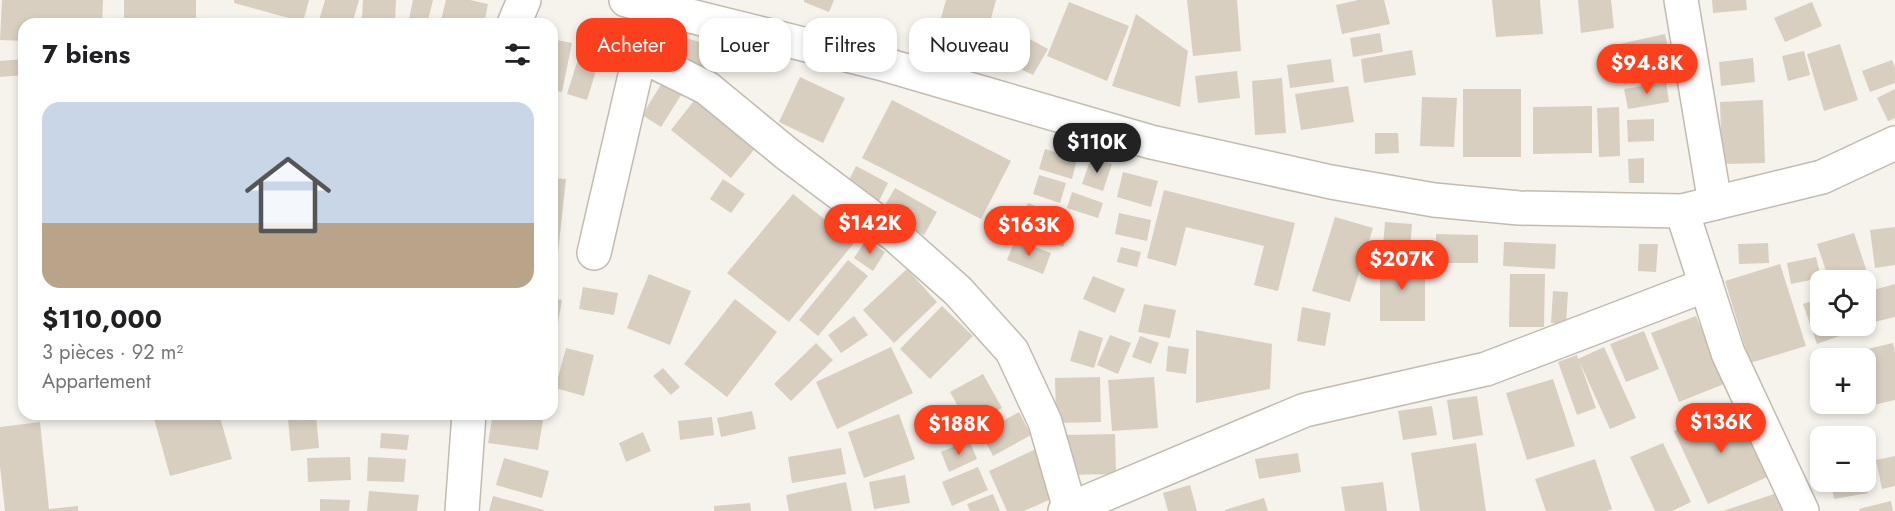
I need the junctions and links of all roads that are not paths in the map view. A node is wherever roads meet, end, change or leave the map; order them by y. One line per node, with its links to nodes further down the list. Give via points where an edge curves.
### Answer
1 (524, 0): 4 (street)
2 (1681, 0): 9 (street)
3 (639, 3): 5 (street); 10 (street, via 883,64 1151,142 1331,182 1434,200 1519,208)
4 (516, 18)
5 (639, 18)
6 (636, 72): 11 (street)
7 (675, 72): 14 (street, via 707,88 895,236 958,291 1012,351 1045,422)
8 (1895, 143): 9 (street, via 1822,177)
9 (1715, 203): 10 (street)
10 (1682, 210): 12 (street)
11 (594, 253)
12 (1706, 285): 14 (street, via 1486,369 1305,410); 16 (street, via 1728,353)
13 (469, 420): 15 (street)
14 (1068, 510)
15 (462, 511)
16 (1802, 511)

